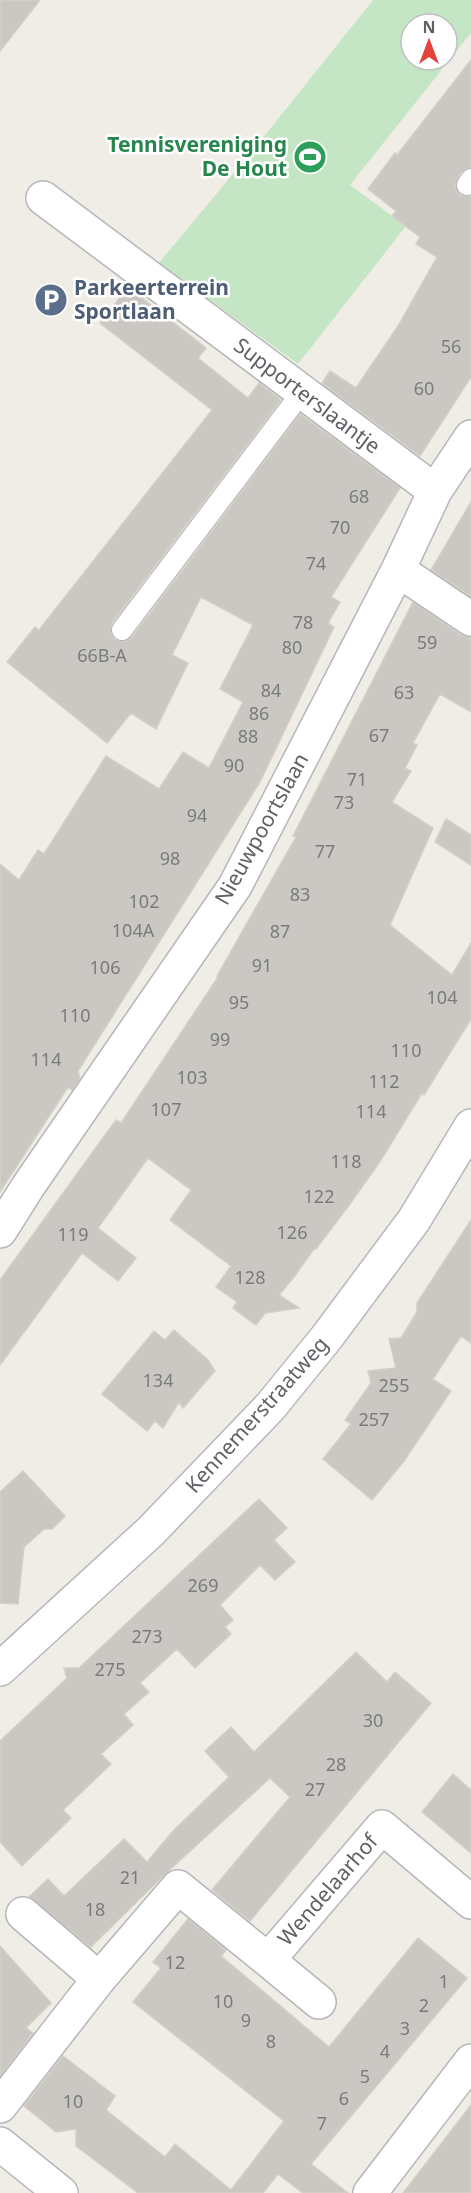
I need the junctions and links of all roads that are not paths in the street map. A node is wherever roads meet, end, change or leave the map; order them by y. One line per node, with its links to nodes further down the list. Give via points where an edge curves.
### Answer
1 (43, 198): 2 (street, Supporterslaantje)
2 (302, 392): 4 (street, Supporterslaantje); 7 (lane)
3 (471, 437): 4 (street, Nieuwpoortslaan)
4 (435, 491): 5 (street, Nieuwpoortslaan)
5 (398, 570): 6 (street); 9 (street, Nieuwpoortslaan, via 235,886)
6 (471, 619)
7 (122, 630)
8 (471, 1126): 10 (street, Kennemerstraatweg, via 414,1220 270,1407 151,1531)
9 (0, 1231)
10 (0, 1669)
11 (471, 1902): 13 (street, Wendelaarhof, via 382,1827)
12 (23, 1914): 14 (street)
13 (268, 1960): 14 (street, Wendelaarhof, via 178,1887); 15 (street, Wendelaarhof)
14 (99, 1979): 17 (street, Wendelaarhof)
15 (319, 2002)
16 (471, 2061): 20 (street)
17 (0, 2106)
18 (0, 2144): 19 (street)
19 (61, 2193)
20 (370, 2193)

